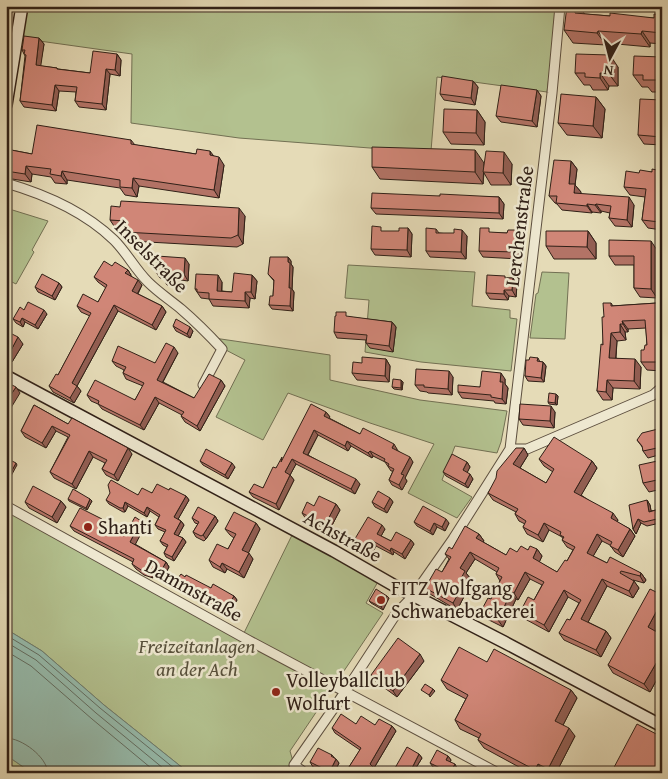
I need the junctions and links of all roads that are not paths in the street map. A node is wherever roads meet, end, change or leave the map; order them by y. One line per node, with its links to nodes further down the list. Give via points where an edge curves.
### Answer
1 (22, 6): 3 (main road)
2 (560, 6): 8 (street, Lerchenstraße)
3 (6, 105)
4 (6, 183): 7 (street, Inselstraße, via 27,189 97,225 121,247 147,281 222,349)
5 (6, 376): 10 (main road, Achstraße)
6 (662, 387): 8 (street, via 653,395 527,449)
7 (200, 389)
8 (510, 449): 10 (street)
9 (6, 506): 11 (street, Dammstraße)
10 (413, 596): 11 (street, via 396,614); 12 (main road, Achstraße)
11 (345, 692): 13 (street, via 294,766); 14 (street, Dammstraße)
12 (662, 726)
13 (305, 773)
14 (498, 773)

